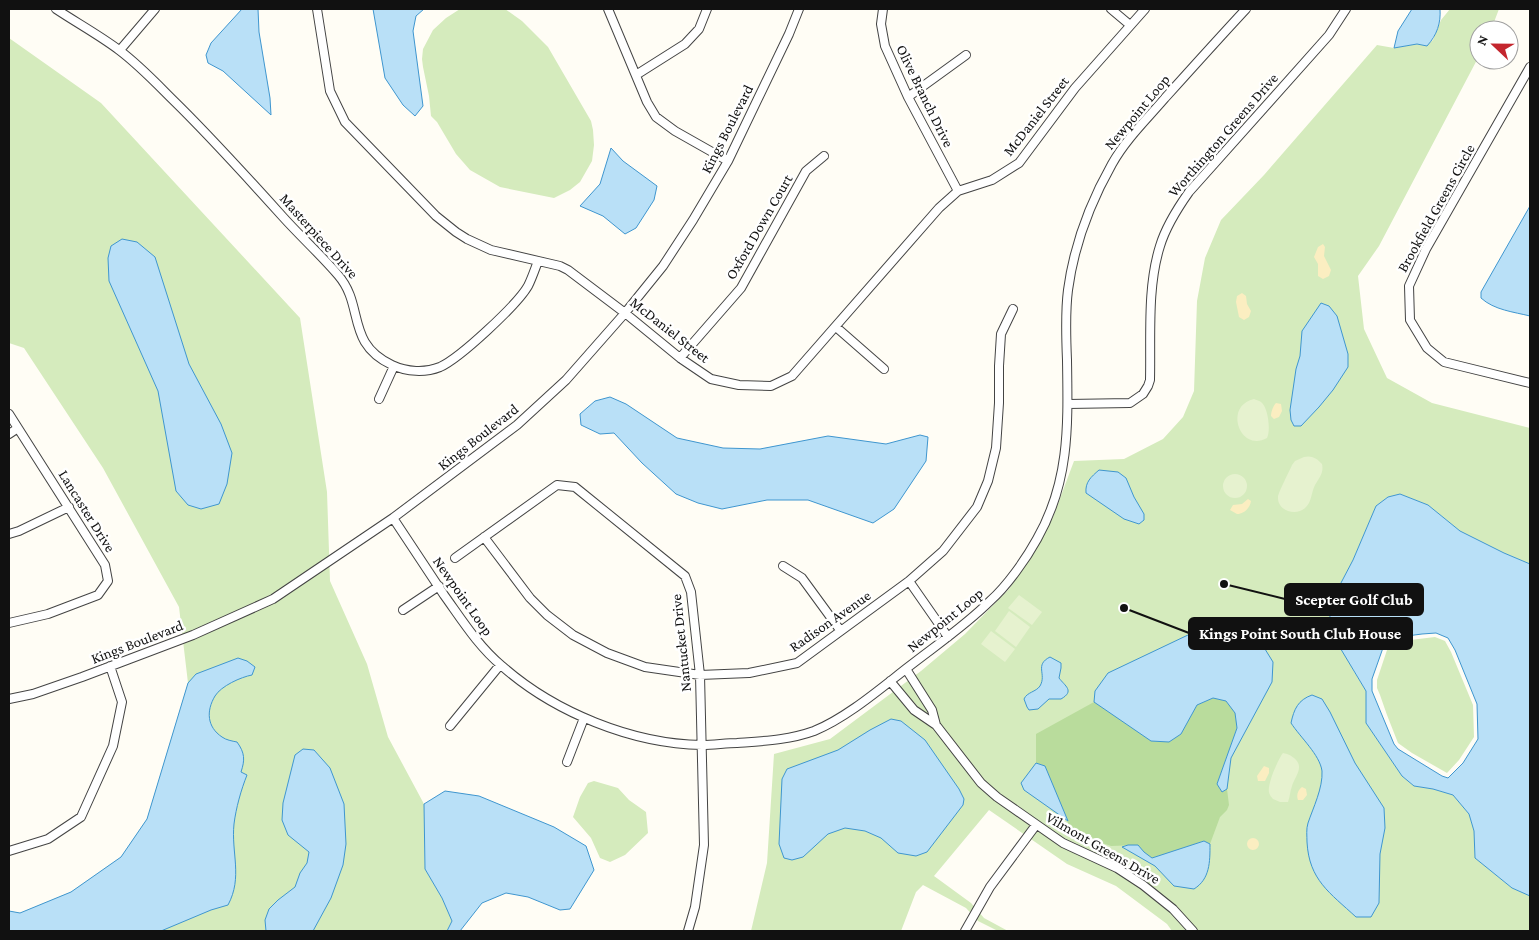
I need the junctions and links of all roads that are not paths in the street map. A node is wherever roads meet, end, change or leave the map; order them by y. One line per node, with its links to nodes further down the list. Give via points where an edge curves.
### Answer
1 (56, 9): 13 (street, Masterpiece Drive)
2 (155, 9): 13 (street)
3 (317, 9): 21 (street, McDaniel Street, via 330,91 345,122 436,216 456,232 491,250)
4 (608, 9): 16 (street)
5 (706, 9): 16 (street, via 700,29 686,44)
6 (799, 9): 19 (street, Kings Boulevard)
7 (883, 9): 17 (street, Olive Branch Drive, via 881,24 885,46)
8 (1110, 9): 12 (street)
9 (1145, 9): 12 (street, McDaniel Street)
10 (1246, 9): 30 (street, Newpoint Loop, via 1130,138 1097,192 1084,223 1067,293)
11 (1346, 9): 30 (street, Worthington Greens Drive, via 1329,35 1189,192 1172,219 1160,244 1152,279 1150,380 1146,390 1125,404)
12 (1130, 25): 20 (street, McDaniel Street, via 1075,88 1019,163 992,180)
13 (120, 50): 26 (street, Masterpiece Drive, via 207,133 338,274 348,288 363,339 376,356)
14 (966, 55): 17 (street)
15 (1530, 66): 28 (street, Brookfield Greens Circle, via 1426,249 1409,286 1410,320 1427,348 1444,362)
16 (636, 75): 19 (street, via 656,117)
17 (908, 97): 20 (street, Olive Branch Drive)
18 (824, 156): 25 (street, Oxford Down Court, via 806,171 741,288)
19 (728, 161): 23 (street, Kings Boulevard, via 663,266)
20 (958, 191): 24 (street, McDaniel Street, via 939,208)
21 (538, 261): 23 (street, McDaniel Street, via 568,270); 26 (street, Masterpiece Drive, via 528,286 519,298 454,359 438,368 426,370)
22 (1013, 309): 40 (street, Radison Avenue, via 1000,334 996,448 988,481 977,507 943,552)
23 (625, 313): 25 (street, McDaniel Street); 35 (street, Kings Boulevard, via 566,380 517,425)
24 (836, 328): 25 (street, McDaniel Street, via 792,376 771,386 740,385 711,379); 27 (street)
25 (680, 358)
26 (394, 366): 29 (street)
27 (884, 369)
28 (1530, 383)
29 (379, 399)
30 (1068, 404): 45 (street, Newpoint Loop, via 1066,452 1061,477 1038,538 992,600)
31 (9, 414): 32 (street, Lancaster Drive)
32 (18, 428): 33 (street); 34 (street, Lancaster Drive)
33 (9, 434)
34 (69, 507): 36 (street); 43 (street, Lancaster Drive, via 105,565 108,582 98,595 48,614)
35 (393, 518): 41 (street, Newpoint Loop); 47 (street, Kings Boulevard, via 273,599 200,632)
36 (9, 534)
37 (484, 536): 38 (street, Nantucket Drive); 49 (street, Radison Avenue, via 530,598 573,635 645,667); 49 (street, Nantucket Drive, via 557,485 575,487 684,576 691,592)
38 (454, 558)
39 (783, 566): 44 (street, via 802,578)
40 (908, 581): 44 (street, Radison Avenue); 45 (street)
41 (439, 586): 42 (street); 46 (street, Newpoint Loop, via 474,638)
42 (402, 610)
43 (9, 624)
44 (840, 630): 49 (street, Radison Avenue, via 796,663 748,673)
45 (948, 637): 48 (street, Newpoint Loop)
46 (500, 665): 52 (street, Newpoint Loop, via 530,690); 54 (street)
47 (110, 666): 51 (street, Kings Boulevard); 58 (street, via 122,702 113,746 81,817 48,839)
48 (906, 669): 50 (street, Newpoint Loop); 53 (street, Vilmont Greens Drive, via 932,710)
49 (700, 675): 55 (street, Nantucket Drive)
50 (890, 682): 53 (street, Vilmont Greens Drive, via 914,710); 55 (street, Newpoint Loop, via 816,730 784,740)
51 (9, 699)
52 (584, 718): 55 (street, Newpoint Loop, via 651,739); 56 (street)
53 (936, 725): 57 (street, Vilmont Greens Drive, via 981,783)
54 (450, 726)
55 (701, 745): 59 (street, Nantucket Drive, via 704,846)
56 (567, 762)
57 (1036, 825): 60 (street, via 990,887); 61 (street, Vilmont Greens Drive, via 1070,848 1117,868 1143,885 1173,909)
58 (9, 851)
59 (688, 931)
60 (965, 931)
61 (1193, 931)

